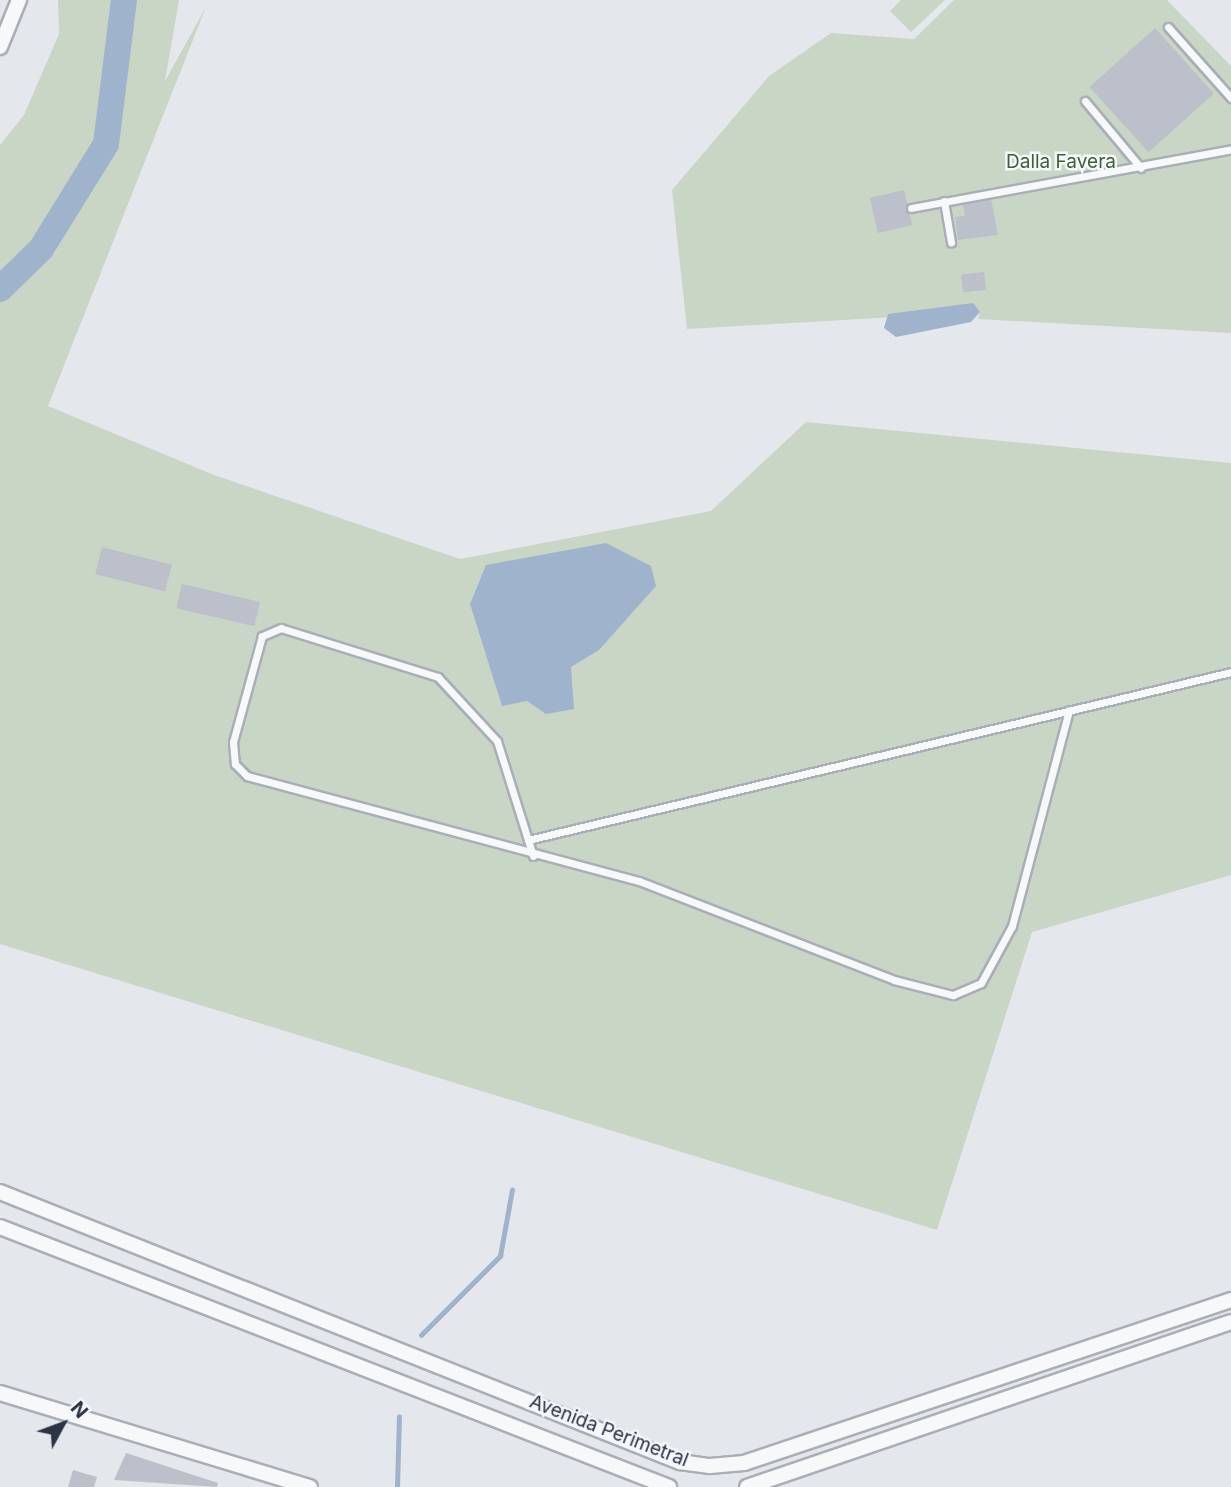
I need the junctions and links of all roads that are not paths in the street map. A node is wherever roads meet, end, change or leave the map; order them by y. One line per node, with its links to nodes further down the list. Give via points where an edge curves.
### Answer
1 (19, 0): 3 (street)
2 (1168, 27): 4 (lane)
3 (0, 47)
4 (1231, 98)
5 (1085, 102): 7 (lane)
6 (1231, 149): 7 (lane)
7 (1141, 168): 8 (lane)
8 (944, 201): 9 (lane); 10 (lane)
9 (911, 208)
10 (951, 242)
11 (1231, 671): 12 (lane)
12 (1069, 710): 13 (lane); 14 (lane, via 1013,926 981,983 953,995 894,980 639,881)
13 (528, 840): 14 (lane); 14 (lane, via 497,741 438,677 281,628 262,636 233,742 235,764 247,776)
14 (533, 856)
15 (0, 1192): 17 (street, Avenida Perimetral, via 680,1462 710,1466 744,1463)
16 (0, 1227): 21 (street, Avenida Perimetral)
17 (1231, 1300)
18 (1231, 1322): 22 (street)
19 (0, 1392): 20 (street)
20 (310, 1487)
21 (669, 1487)
22 (747, 1487)

